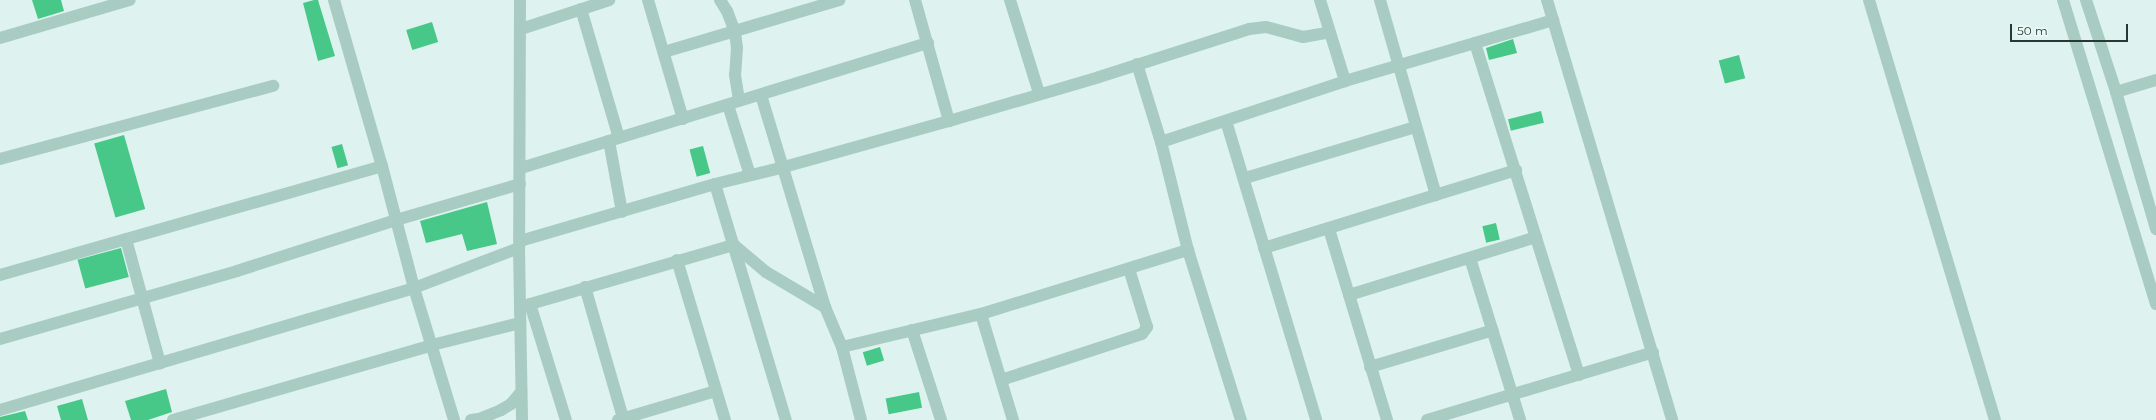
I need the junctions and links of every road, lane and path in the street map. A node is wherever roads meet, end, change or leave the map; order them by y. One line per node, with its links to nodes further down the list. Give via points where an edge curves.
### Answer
1 (130, 0): 21 (street)
2 (334, 0): 41 (street)
3 (520, 0): 18 (street)
4 (609, 0): 16 (street)
5 (648, 0): 24 (street)
6 (720, 0): 19 (street)
7 (839, 0): 19 (street)
8 (915, 0): 22 (street)
9 (1010, 0): 31 (street)
10 (1320, 0): 20 (street)
11 (1380, 0): 26 (street)
12 (1547, 0): 17 (street)
13 (1869, 0): 104 (street)
14 (2063, 0): 68 (street)
15 (2086, 0): 30 (street)
16 (581, 9): 18 (street); 38 (street)
17 (1553, 20): 23 (street); 78 (street)
18 (521, 29): 43 (street)
19 (735, 32): 24 (street); 33 (street, via 737,48)
20 (1330, 32): 25 (street, via 1303,37 1266,27 1249,29); 28 (street)
21 (0, 38)
22 (928, 43): 32 (street); 35 (street)
23 (1475, 43): 26 (street); 44 (street)
24 (664, 52): 34 (street)
25 (1137, 64): 31 (street); 39 (street)
26 (1399, 65): 28 (street); 37 (street)
27 (2156, 80): 30 (street)
28 (1345, 81): 36 (street)
29 (273, 86): 40 (street)
30 (2116, 92): 52 (street)
31 (1039, 93): 35 (street)
32 (760, 95): 33 (street); 42 (street)
33 (734, 103): 34 (street); 45 (street)
34 (683, 119): 38 (street)
35 (949, 121): 42 (street)
36 (1226, 121): 39 (street); 46 (street)
37 (1415, 127): 46 (street); 49 (street)
38 (614, 139): 43 (street); 50 (street)
39 (1161, 142): 59 (street)
40 (0, 159)
41 (382, 166): 51 (street); 55 (street)
42 (784, 167): 45 (street); 70 (street)
43 (521, 168): 47 (street)
44 (1516, 170): 49 (street); 54 (street)
45 (750, 175): 48 (street)
46 (1244, 178): 58 (street)
47 (520, 184): 51 (street); 56 (street)
48 (715, 184): 50 (street); 57 (street)
49 (1436, 195): 53 (street)
50 (622, 212): 56 (street)
51 (396, 220): 65 (street); 67 (street, via 237,271)
52 (2156, 226)
53 (1329, 229): 58 (street); 66 (street)
54 (1536, 237): 60 (street); 81 (street)
55 (126, 239): 63 (street); 67 (street)
56 (520, 244): 65 (street); 69 (street)
57 (734, 245): 61 (street); 70 (street, via 766,272); 94 (street)
58 (1264, 248): 99 (street)
59 (1188, 250): 62 (street); 98 (street)
60 (1470, 258): 66 (street); 74 (street)
61 (677, 260): 64 (street); 83 (street)
62 (1129, 269): 71 (street); 82 (street, via 1147,327 1142,334)
63 (0, 275)
64 (586, 287): 69 (street); 87 (street)
65 (414, 288): 76 (street); 79 (street)
66 (1349, 295): 80 (street)
67 (142, 298): 75 (street); 79 (street)
68 (2156, 304)
69 (525, 305): 72 (street); 92 (street)
70 (825, 307): 77 (street)
71 (981, 314): 73 (street); 82 (street)
72 (520, 323): 76 (street); 84 (street)
73 (912, 330): 77 (street); 96 (street)
74 (1493, 330): 80 (street); 85 (street)
75 (0, 339)
76 (432, 345): 88 (street); 89 (street)
77 (842, 347): 95 (street)
78 (1653, 352): 81 (street); 103 (street)
79 (160, 363): 86 (street)
80 (1370, 367): 100 (street)
81 (1579, 375): 85 (street)
82 (1001, 380): 97 (street)
83 (715, 391): 87 (street); 93 (street)
84 (521, 392): 90 (street, via 511,404 501,410); 91 (street)
85 (1513, 395): 101 (street); 102 (street)
86 (0, 410)
87 (620, 419)
88 (173, 420)
89 (454, 420)
90 (471, 420)
91 (522, 420)
92 (566, 420)
93 (725, 420)
94 (786, 420)
95 (861, 420)
96 (941, 420)
97 (1013, 420)
98 (1241, 420)
99 (1316, 420)
100 (1387, 420)
101 (1427, 420)
102 (1520, 420)
103 (1672, 420)
104 (1996, 420)

